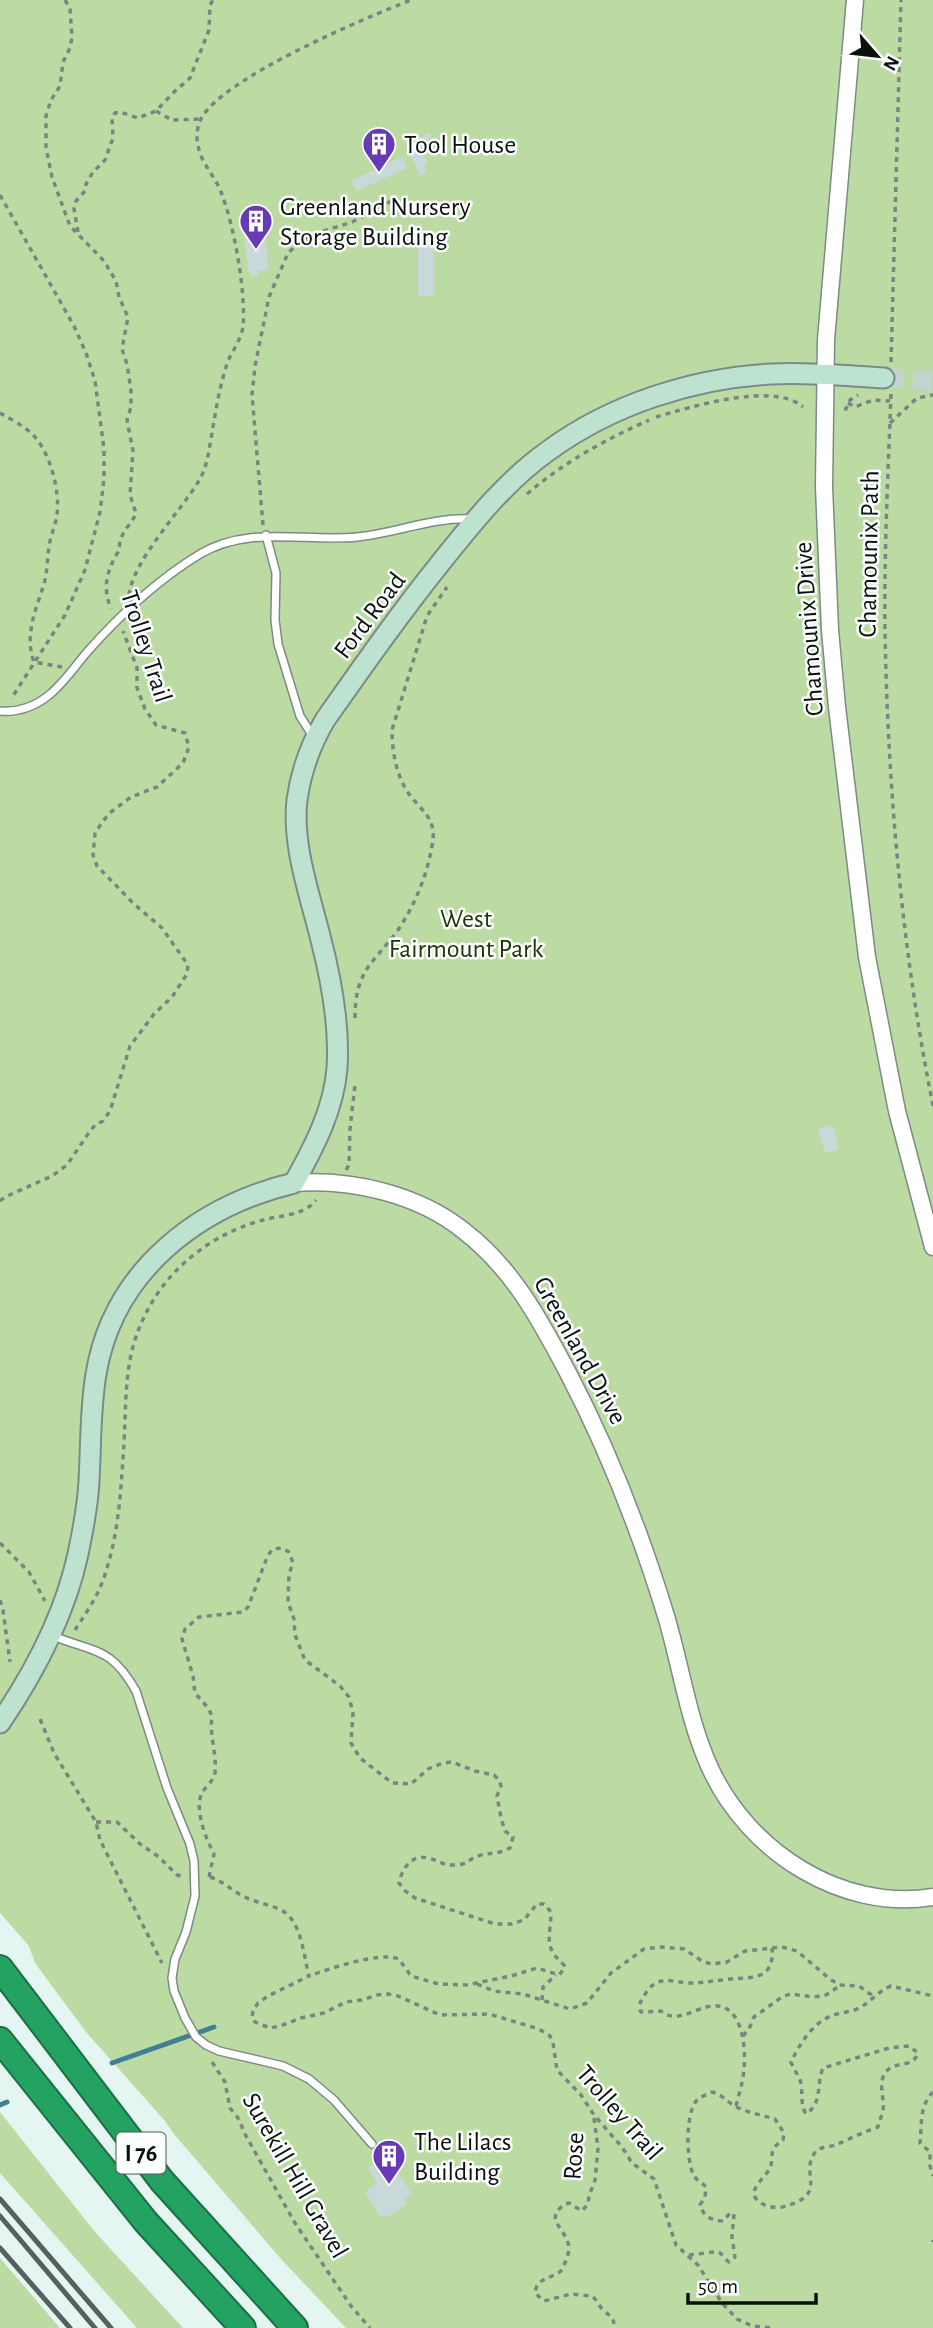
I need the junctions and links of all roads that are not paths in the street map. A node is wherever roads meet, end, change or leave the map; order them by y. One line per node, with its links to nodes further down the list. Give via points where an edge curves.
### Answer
1 (855, 0): 2 (street, Chamounix Drive)
2 (825, 375): 3 (main road, Ford Road); 4 (main road, Ford Road, via 737,378 689,387 625,408 550,449); 9 (street, Chamounix Drive, via 830,630 867,957 897,1111)
3 (889, 377)
4 (476, 519): 5 (lane, via 438,520 355,537); 7 (main road, Ford Road, via 419,590)
5 (266, 536): 6 (lane, via 202,553 132,606 48,696 32,706); 7 (lane, via 276,573 278,644 300,716)
6 (2, 711)
7 (314, 739): 8 (main road, Ford Road, via 301,779 296,823 330,981 337,1069 325,1120)
8 (294, 1182): 10 (main road, Greenland Drive, via 233,1203 192,1226 148,1266 120,1305 96,1372 88,1500 78,1555); 12 (street, Greenland Drive, via 334,1182 400,1197 463,1229 497,1261 544,1327 620,1483 656,1583 697,1733 721,1788 768,1845 822,1881 867,1896)
9 (933, 1247)
10 (50, 1634): 11 (main road, Greenland Drive); 15 (lane, via 116,1662 136,1691 190,1844 196,1876 190,1917 172,1978 195,2037 219,2051 283,2066 309,2079)
11 (0, 1723)
12 (933, 1898)
13 (0, 1968): 17 (highway, I 76, via 162,2181)
14 (0, 2040): 16 (highway, I 76, via 146,2222)
15 (372, 2144)
16 (243, 2328)
17 (295, 2328)

